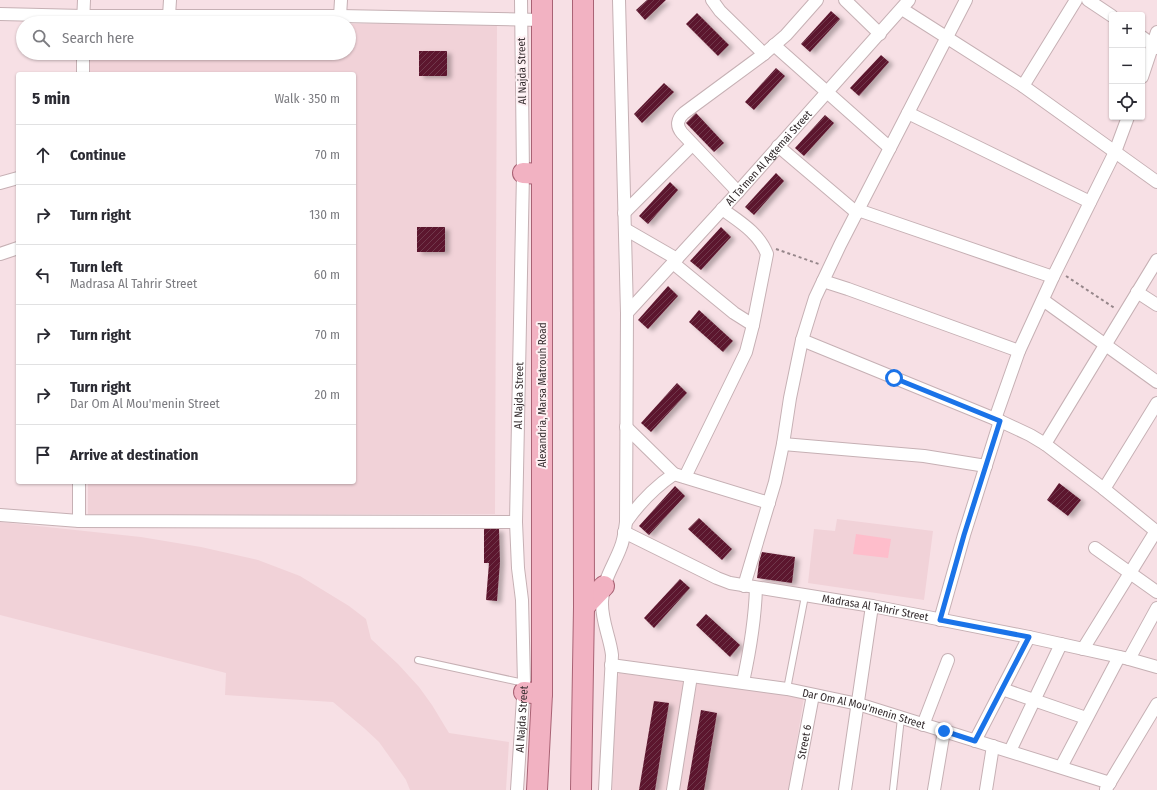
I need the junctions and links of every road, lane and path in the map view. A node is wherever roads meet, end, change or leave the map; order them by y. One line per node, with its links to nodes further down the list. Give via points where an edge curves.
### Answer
1 (84, 0): 18 (street)
2 (170, 0): 19 (street)
3 (340, 0): 20 (street)
4 (521, 0): 22 (street, Al Najda Street)
5 (542, 0): 23 (main road, Alexandria, Marsa Matrouh Road)
6 (583, 0): 93 (main road)
7 (619, 0): 50 (street)
8 (712, 0): 30 (street)
9 (817, 0): 28 (street)
10 (845, 0): 25 (street)
11 (966, 0): 26 (street)
12 (1076, 0): 34 (street)
13 (1088, 0): 16 (street)
14 (905, 4): 25 (street, Al Ta'men Al Agtemai Street); 26 (street)
15 (0, 14): 17 (street)
16 (1109, 14)
17 (28, 16)
18 (83, 16)
19 (169, 16): 20 (street)
20 (340, 16)
21 (356, 16): 22 (street)
22 (521, 20): 23 (street); 42 (street, Al Najda Street)
23 (542, 20): 42 (main road, Alexandria, Marsa Matrouh Road)
24 (1157, 32): 29 (street)
25 (880, 34): 35 (street, Al Ta'men Al Agtemai Street)
26 (947, 37): 34 (street); 36 (street)
27 (1145, 39): 29 (street)
28 (774, 45): 30 (street); 35 (street)
29 (1155, 46): 32 (street)
30 (764, 54): 38 (street, via 681,116 679,130)
31 (83, 60): 33 (street)
32 (1145, 69)
33 (83, 72)
34 (1023, 86): 41 (street)
35 (827, 92): 39 (street, Al Ta'men Al Agtemai Street); 40 (street)
36 (908, 113): 40 (street); 47 (street)
37 (1127, 120): 41 (street)
38 (692, 145): 46 (street); 50 (street)
39 (778, 146): 46 (street, Al Ta'men Al Agtemai Street); 49 (street)
40 (890, 148): 49 (street)
41 (1115, 152): 44 (street); 47 (street)
42 (532, 174): 82 (street, Al Najda Street); 107 (main road, Alexandria, Marsa Matrouh Road)
43 (16, 179): 45 (street)
44 (1157, 182)
45 (0, 183)
46 (738, 192): 48 (street, Al Ta'men Al Agtemai Street)
47 (1090, 202): 58 (street)
48 (722, 209): 52 (street, via 758,237); 56 (street, Al Ta'men Al Agtemai Street)
49 (858, 211): 57 (street); 58 (street)
50 (624, 213): 51 (street)
51 (625, 229): 56 (street); 63 (street)
52 (764, 245): 57 (path); 65 (street, via 767,254)
53 (16, 249): 54 (street)
54 (0, 254)
55 (1157, 260): 60 (street)
56 (675, 261): 63 (street, Al Ta'men Al Agtemai Street); 65 (street, via 734,313)
57 (829, 268): 59 (street)
58 (1055, 273): 61 (street); 64 (path)
59 (823, 281): 66 (street); 68 (street)
60 (1137, 292): 62 (street); 64 (street)
61 (1043, 300): 67 (street); 68 (street)
62 (1157, 305)
63 (626, 313): 72 (street)
64 (1124, 315): 67 (street)
65 (753, 325): 76 (street, via 740,366)
66 (802, 340): 71 (street); 73 (street)
67 (1106, 345): 69 (street); 74 (street)
68 (1019, 351): 71 (street)
69 (1157, 382)
70 (1157, 403): 78 (street)
71 (998, 420): 74 (street); 75 (street)
72 (626, 427): 76 (street); 83 (street)
73 (783, 444): 75 (street, via 924,456); 79 (street)
74 (1045, 444): 78 (street)
75 (986, 466): 95 (street)
76 (680, 476): 79 (street); 83 (street, via 663,481 643,500)
77 (79, 484): 81 (street)
78 (1104, 489): 84 (street)
79 (769, 503): 88 (street)
80 (0, 515): 81 (street)
81 (79, 521): 82 (street)
82 (516, 522): 107 (street, Al Najda Street)
83 (625, 527): 87 (street, via 620,548); 88 (street, Madrasa Al Tahrir Street, via 717,578)
84 (1156, 531): 86 (street)
85 (1095, 548): 86 (street)
86 (1130, 573): 90 (street); 98 (street)
87 (604, 586): 93 (main road); 102 (street, via 602,612 611,646)
88 (744, 586): 89 (street, Madrasa Al Tahrir Street)
89 (756, 588): 91 (street, Madrasa Al Tahrir Street); 105 (street, via 755,619)
90 (1157, 592)
91 (805, 596): 92 (street, Madrasa Al Tahrir Street); 108 (lane)
92 (872, 606): 95 (street, Madrasa Al Tahrir Street); 111 (street)
93 (584, 607): 124 (main road)
94 (1157, 608): 99 (street)
95 (940, 620): 96 (street, Madrasa Al Tahrir Street)
96 (1029, 637): 97 (street, Madrasa Al Tahrir Street); 106 (street)
97 (1061, 644): 98 (street, Madrasa Al Tahrir Street); 110 (street)
98 (1083, 649): 99 (street, Madrasa Al Tahrir Street)
99 (1124, 658): 103 (street, Madrasa Al Tahrir Street); 114 (street)
100 (418, 660): 107 (lane)
101 (948, 660): 115 (street)
102 (611, 665): 104 (street, Dar Om Al Mou'menin Street); 125 (street)
103 (1157, 667)
104 (691, 676): 105 (street, Dar Om Al Mou'menin Street); 126 (street)
105 (743, 682): 108 (street, Dar Om Al Mou'menin Street)
106 (1002, 688): 110 (street); 117 (street)
107 (530, 689): 122 (street, Al Najda Street); 123 (main road, Alexandria, Marsa Matrouh Road)
108 (787, 689): 109 (street, Dar Om Al Mou'menin Street)
109 (813, 695): 111 (street, Dar Om Al Mou'menin Street); 127 (street, Street 6)
110 (1035, 700): 114 (street); 119 (street)
111 (858, 704): 113 (street, Dar Om Al Mou'menin Street); 128 (street)
112 (1157, 704): 121 (street)
113 (902, 718): 115 (street, Dar Om Al Mou'menin Street); 129 (lane)
114 (1086, 718): 120 (street)
115 (923, 724): 116 (street, Dar Om Al Mou'menin Street)
116 (944, 731): 117 (street, Dar Om Al Mou'menin Street); 130 (street)
117 (975, 741): 118 (street, Dar Om Al Mou'menin Street)
118 (993, 746): 119 (street, Dar Om Al Mou'menin Street); 131 (street)
119 (1010, 752): 120 (street, Dar Om Al Mou'menin Street)
120 (1061, 768): 121 (street, Dar Om Al Mou'menin Street)
121 (1107, 786)
122 (517, 790)
123 (537, 790)
124 (581, 790)
125 (605, 790)
126 (673, 790)
127 (796, 790)
128 (845, 790)
129 (893, 790)
130 (934, 790)
131 (986, 790)

